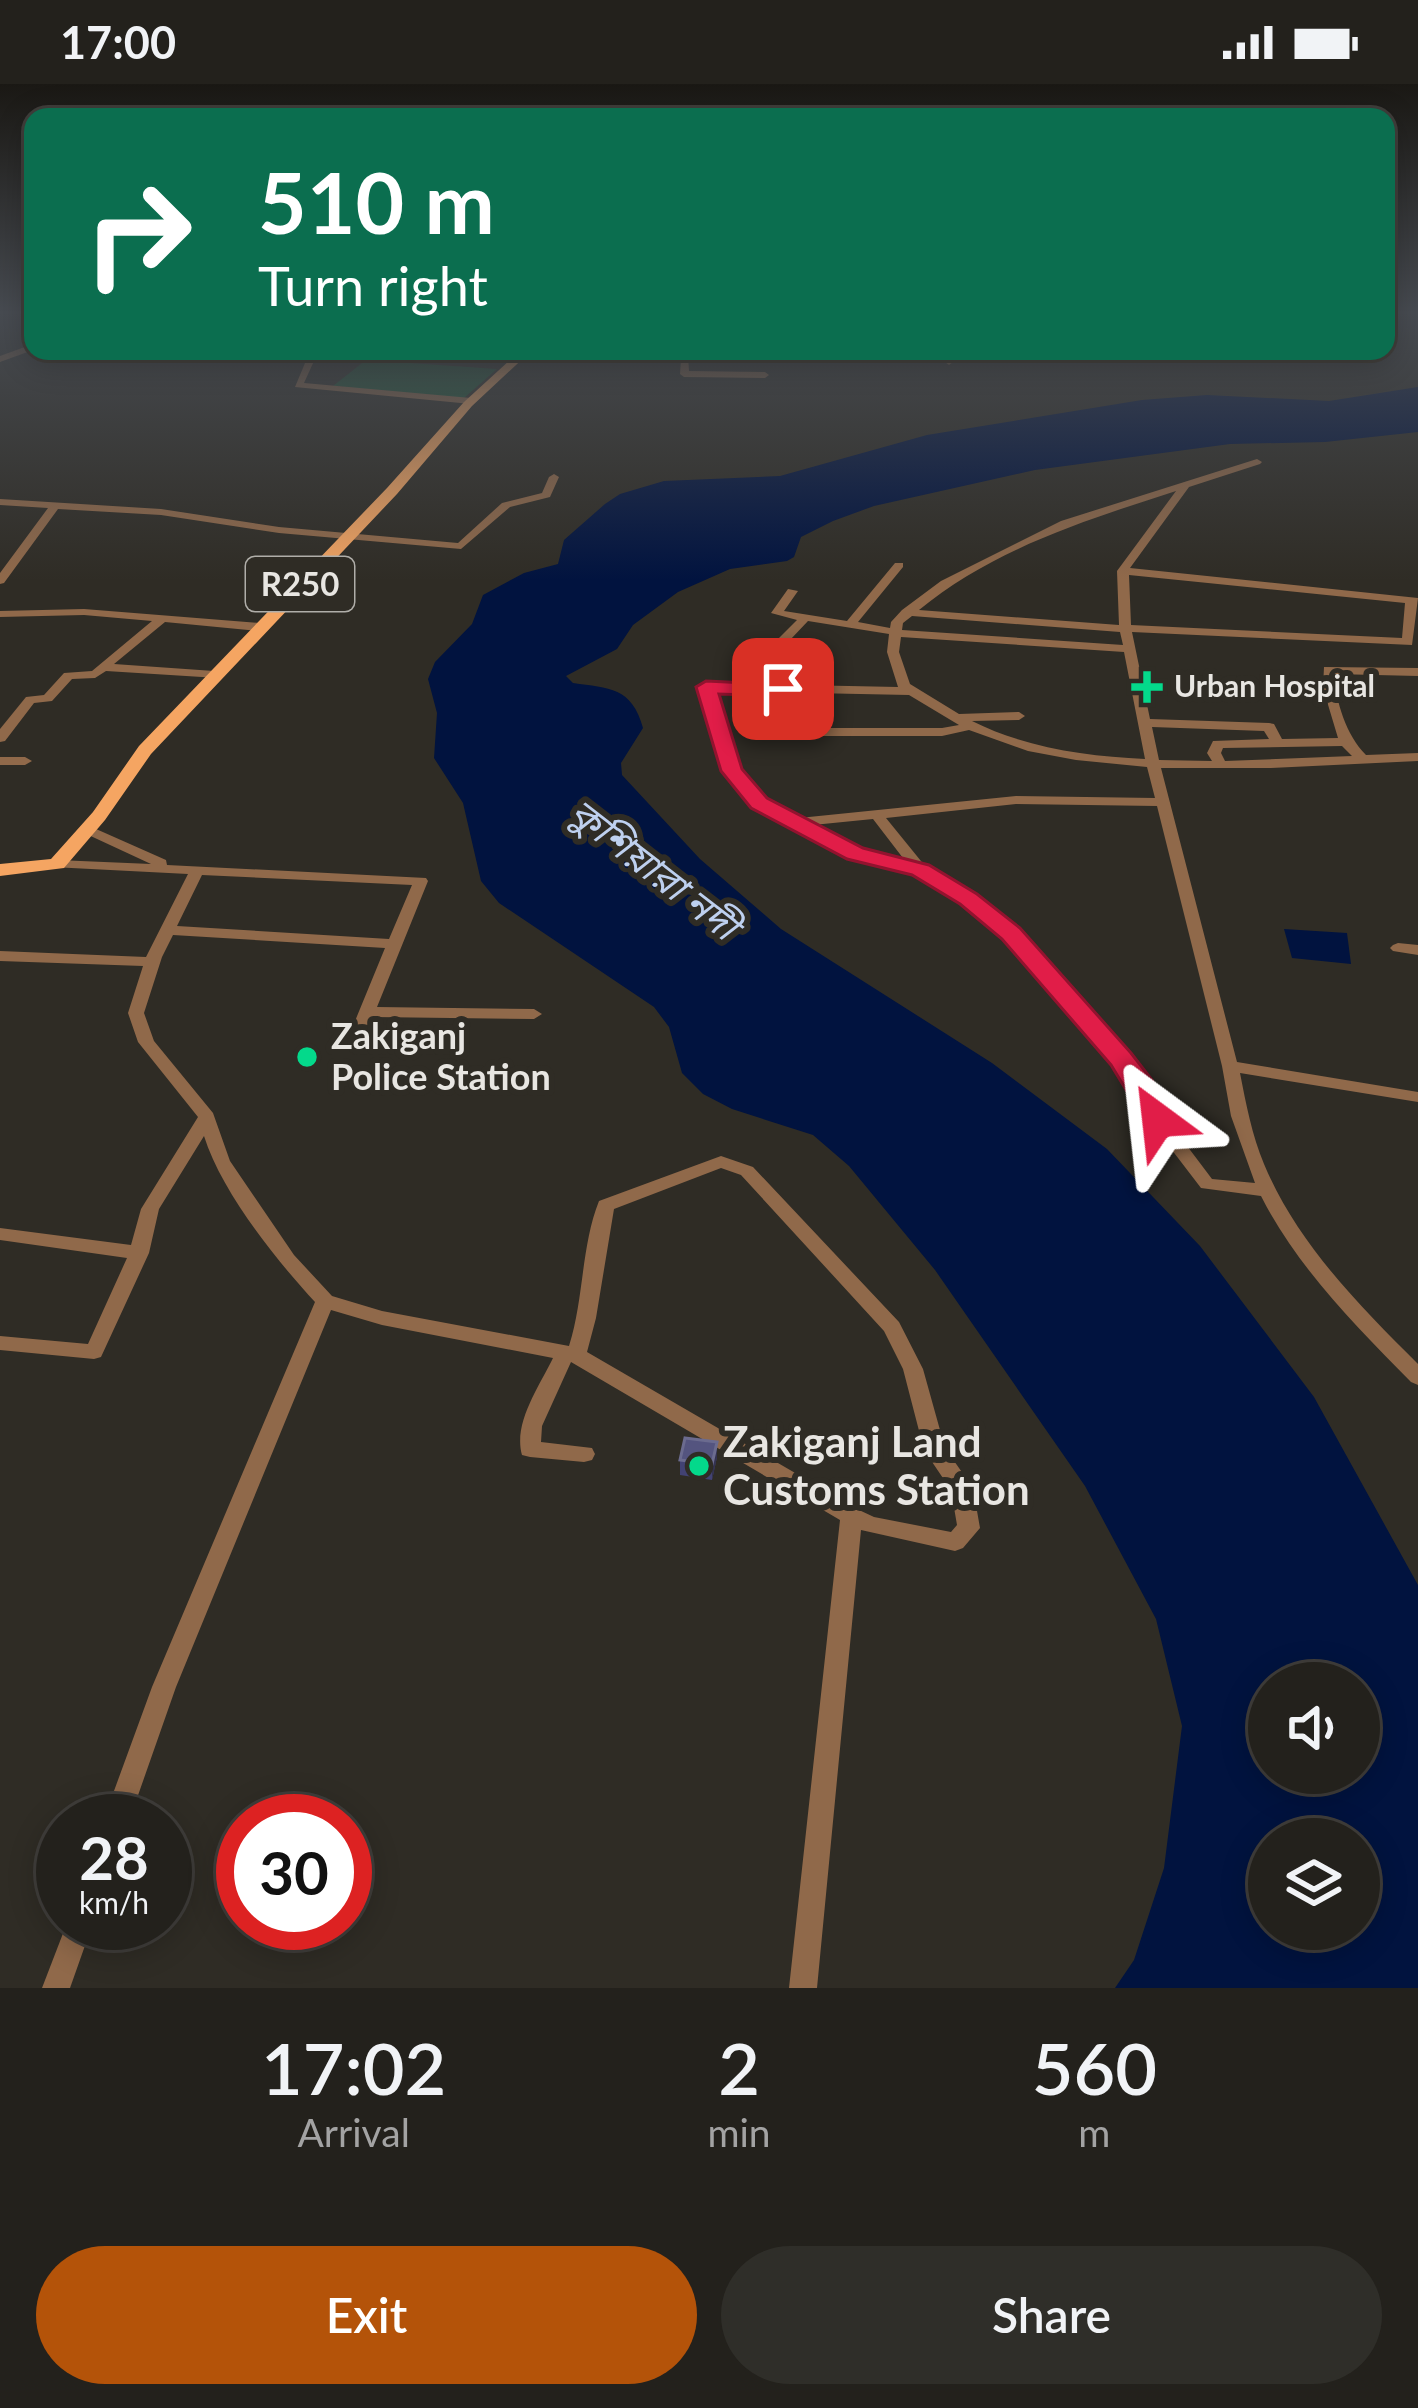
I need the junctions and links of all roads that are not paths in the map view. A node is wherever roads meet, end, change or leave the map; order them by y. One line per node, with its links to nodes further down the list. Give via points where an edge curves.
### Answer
1 (469, 403): 7 (main road, R250)
2 (1257, 462): 4 (street)
3 (554, 477): 7 (street, via 547,495 506,506 461,546)
4 (1186, 484): 9 (street); 13 (street, via 1065,523)
5 (0, 502): 6 (street)
6 (55, 506): 7 (street); 10 (street)
7 (345, 537): 18 (main road, R250)
8 (898, 565): 17 (street)
9 (1125, 568): 12 (street); 19 (street)
10 (0, 581)
11 (792, 591): 15 (street, via 775,611)
12 (1414, 600): 19 (street, via 1408,641)
13 (906, 612): 19 (street); 20 (street)
14 (0, 614): 16 (street)
15 (806, 618): 17 (street); 22 (street, via 784,639)
16 (161, 620): 18 (street); 23 (street)
17 (850, 624): 20 (street)
18 (259, 626): 25 (main road, R250)
19 (1125, 628): 21 (street)
20 (896, 633): 21 (street); 26 (street, via 893,652)
21 (1129, 649): 29 (street)
22 (780, 660)
23 (102, 667): 25 (street); 32 (street, via 30,700)
24 (1418, 672): 33 (street, via 1328,670)
25 (214, 674): 44 (main road, R250)
26 (911, 692): 28 (street); 43 (street, via 706,687 732,771 759,803)
27 (1019, 716): 28 (street)
28 (953, 718): 30 (street)
29 (1144, 723): 34 (street, via 1269,728); 40 (street)
30 (971, 726): 31 (street); 40 (street, via 1025,747)
31 (806, 732)
32 (0, 738)
33 (1346, 742): 34 (street); 36 (street)
34 (1277, 743): 39 (street, via 1218,744)
35 (1418, 757): 36 (street)
36 (1362, 759): 39 (street)
37 (0, 760): 38 (street)
38 (25, 761)
39 (1220, 763): 40 (street)
40 (1153, 765): 41 (street)
41 (1163, 802): 42 (street, via 1016,800); 58 (street)
42 (875, 813): 43 (street); 47 (street)
43 (796, 823): 47 (street, via 855,854)
44 (87, 829): 45 (main road); 48 (street)
45 (57, 864): 46 (main road); 48 (street)
46 (0, 870)
47 (921, 870): 61 (street, via 1011,933 1138,1080 1207,1184)
48 (197, 872): 49 (street); 50 (street, via 422,881)
49 (167, 930): 50 (street); 54 (street)
50 (393, 944): 55 (street)
51 (1398, 949): 52 (street)
52 (1418, 950)
53 (0, 956): 54 (street)
54 (152, 962): 60 (street, via 136,1013 146,1042)
55 (369, 1012): 56 (street); 57 (street)
56 (534, 1014)
57 (354, 1043)
58 (1230, 1066): 59 (street); 61 (street, via 1237,1116)
59 (1418, 1097)
60 (207, 1118): 63 (street, via 160,1190); 64 (street, via 221,1161 286,1260)
61 (1266, 1190): 67 (street, via 1330,1288)
62 (0, 1234): 63 (street)
63 (139, 1253): 65 (street, via 94,1352)
64 (325, 1301): 66 (street); 70 (street)
65 (0, 1343)
66 (570, 1354): 68 (street, via 531,1426 530,1448); 69 (street); 69 (street, via 589,1318 606,1205 722,1162 747,1171 892,1328 913,1369 935,1450 962,1488 969,1528 955,1542 870,1527)
67 (1418, 1377)
68 (584, 1454)
69 (851, 1516): 73 (street)
70 (126, 1794)
71 (70, 1950): 72 (street)
72 (56, 1988)
73 (803, 1988)

